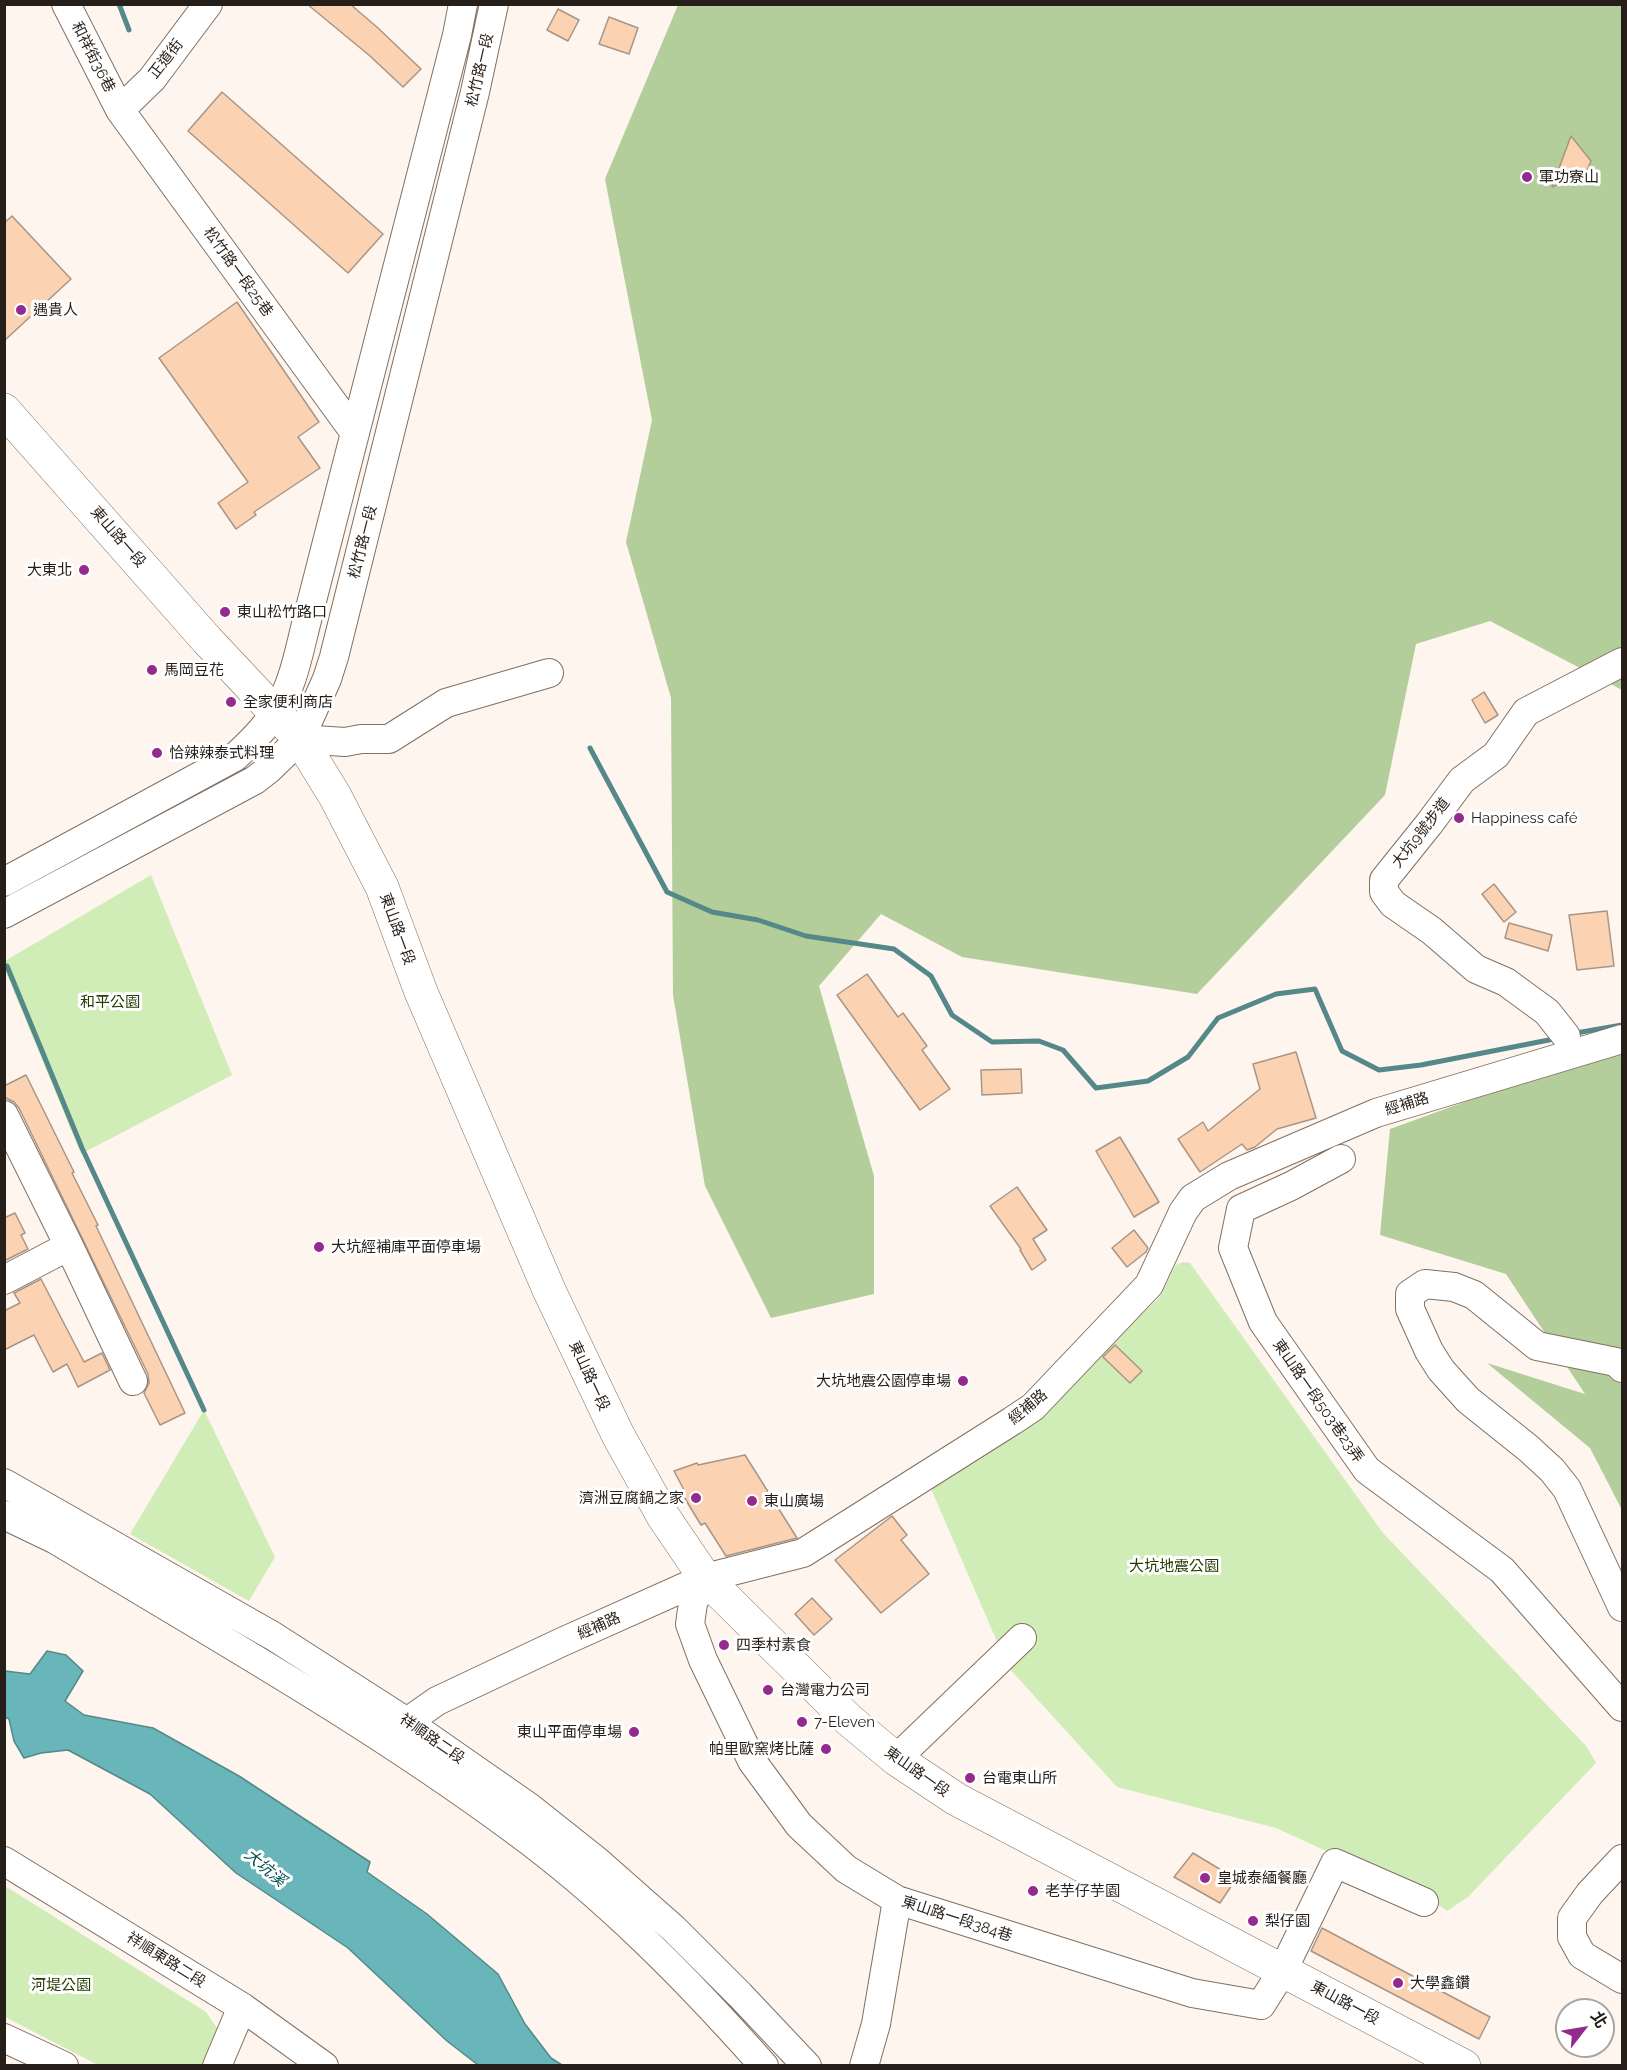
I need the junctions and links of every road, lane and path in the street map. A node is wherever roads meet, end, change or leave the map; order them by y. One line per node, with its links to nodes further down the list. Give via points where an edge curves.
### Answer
1 (66, 4): 5 (street, 和祥街36巷)
2 (208, 4): 5 (street, 正道街, via 152,79)
3 (463, 4): 7 (street, 松竹路一段)
4 (494, 4): 11 (street, 松竹路一段, via 334,657)
5 (120, 110): 7 (street, 松竹路一段25巷)
6 (4, 410): 10 (main road, 東山路一段)
7 (355, 434): 10 (street, 松竹路一段, via 290,684)
8 (1623, 662): 14 (street, 大坑9號步道, via 1526,712 1496,754 1462,780 1384,880 1384,892 1394,904 1476,969 1506,982 1547,1012)
9 (549, 673): 11 (street, via 446,703 389,739)
10 (275, 714): 11 (main road, 東山路一段); 12 (street, 松竹路一段, via 235,757)
11 (300, 739): 13 (street, 松竹路一段, via 255,780); 24 (main road, 東山路一段, via 381,887 493,1161 618,1435 663,1516)
12 (4, 882)
13 (4, 914)
14 (1566, 1036)
15 (1623, 1039): 24 (street, 經補路, via 1376,1113 1229,1176 1193,1198 1149,1285 1033,1407 803,1552)
16 (4, 1115): 18 (street)
17 (1341, 1159): 27 (street, 東山路一段503巷23弄, via 1241,1209 1233,1248 1263,1322 1367,1470 1502,1570)
18 (69, 1246): 19 (street); 21 (street)
19 (4, 1280)
20 (1623, 1368): 25 (street, via 1616,1362 1537,1346 1474,1295 1454,1287 1425,1284 1410,1294 1410,1309 1441,1370 1468,1400 1552,1470 1567,1489)
21 (133, 1381)
22 (4, 1483): 28 (street, 祥順路二段, via 273,1636)
23 (4, 1515): 28 (street, 祥順路二段, via 56,1540)
24 (705, 1578): 28 (street, 經補路, via 437,1701); 29 (main road, 東山路一段, via 849,1720); 32 (street, 東山路一段384巷, via 693,1603 690,1624 752,1761 798,1825 846,1869)
25 (1623, 1607)
26 (1022, 1638): 29 (street)
27 (1623, 1707)
28 (399, 1733): 41 (street, 祥順路二段, via 656,1949); 42 (street, 祥順路二段, via 529,1807 597,1861 674,1929)
29 (896, 1759): 34 (main road, 東山路一段, via 956,1800)
30 (1623, 1859): 35 (street, via 1572,1918 1572,1937 1582,1955)
31 (4, 1861): 36 (street, 祥順東路二段)
32 (897, 1900): 34 (street, 東山路一段384巷, via 1192,1993 1227,2000 1261,2005); 43 (street, via 876,2024)
33 (1424, 1902): 34 (street, via 1335,1863)
34 (1283, 1970): 44 (main road, 東山路一段)
35 (1623, 1979)
36 (242, 2007): 39 (street); 40 (street, 祥順東路二段)
37 (4, 2038): 38 (street)
38 (64, 2066)
39 (217, 2066)
40 (324, 2066)
41 (764, 2066)
42 (807, 2066)
43 (864, 2066)
44 (1464, 2066)

